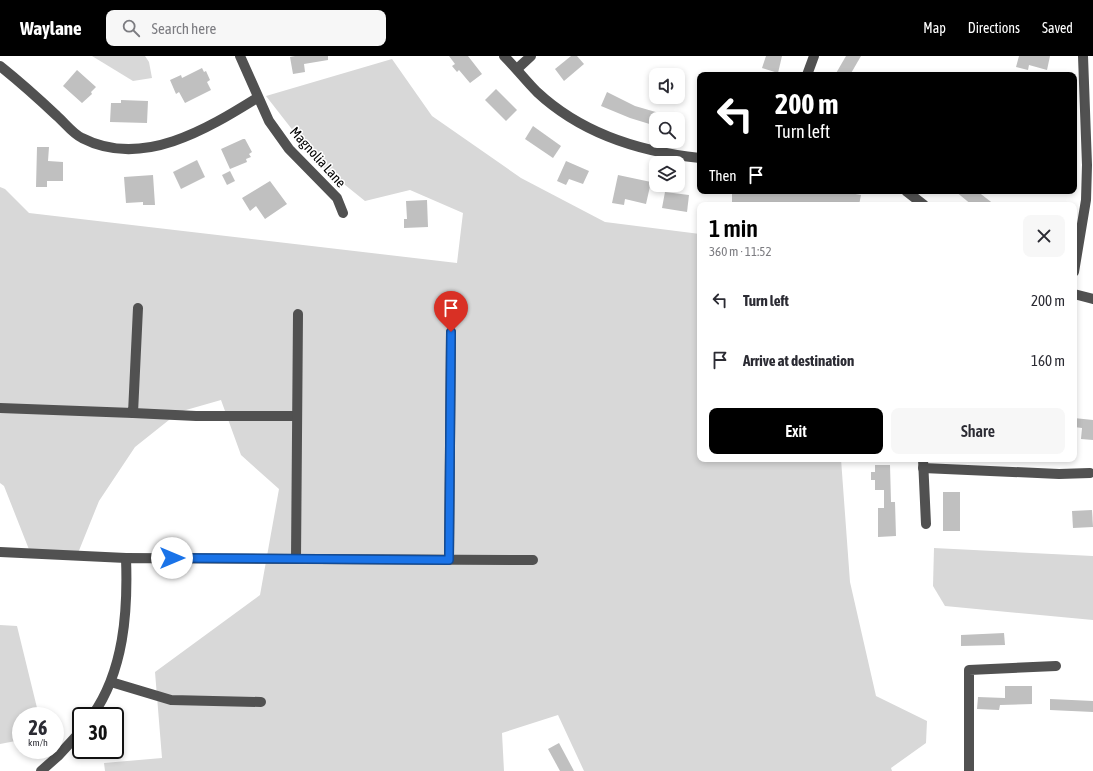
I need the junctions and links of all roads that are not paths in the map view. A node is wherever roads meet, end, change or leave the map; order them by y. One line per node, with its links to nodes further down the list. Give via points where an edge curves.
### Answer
1 (240, 56): 9 (street, Magnolia Lane)
2 (504, 56): 7 (street)
3 (531, 56): 7 (street)
4 (814, 56): 8 (street)
5 (1083, 56): 14 (street, via 1086,200)
6 (0, 66): 9 (street, via 82,138 133,150 158,147 226,117)
7 (517, 69): 10 (street, via 545,99 603,135 657,152)
8 (808, 72)
9 (257, 98): 13 (street, Magnolia Lane, via 289,149 337,198)
10 (697, 158)
11 (910, 194): 12 (street)
12 (920, 202)
13 (343, 213)
14 (1077, 254)
15 (1077, 295): 16 (street)
16 (1093, 299)
17 (138, 308): 21 (street)
18 (298, 314): 22 (street)
19 (451, 332): 29 (street)
20 (0, 408): 21 (street)
21 (133, 412): 22 (street, via 196,416)
22 (297, 416): 28 (street)
23 (923, 463): 24 (street, via 1059,474); 25 (street)
24 (1090, 473)
25 (926, 524)
26 (0, 552): 27 (street)
27 (126, 558): 28 (street); 32 (street, via 126,615)
28 (296, 559): 29 (street)
29 (449, 560): 30 (street)
30 (533, 560)
31 (1056, 666): 37 (street, via 969,670)
32 (110, 682): 33 (street, via 171,700); 34 (street)
33 (262, 702)
34 (97, 707)
35 (72, 741): 36 (street)
36 (41, 771)
37 (969, 771)

